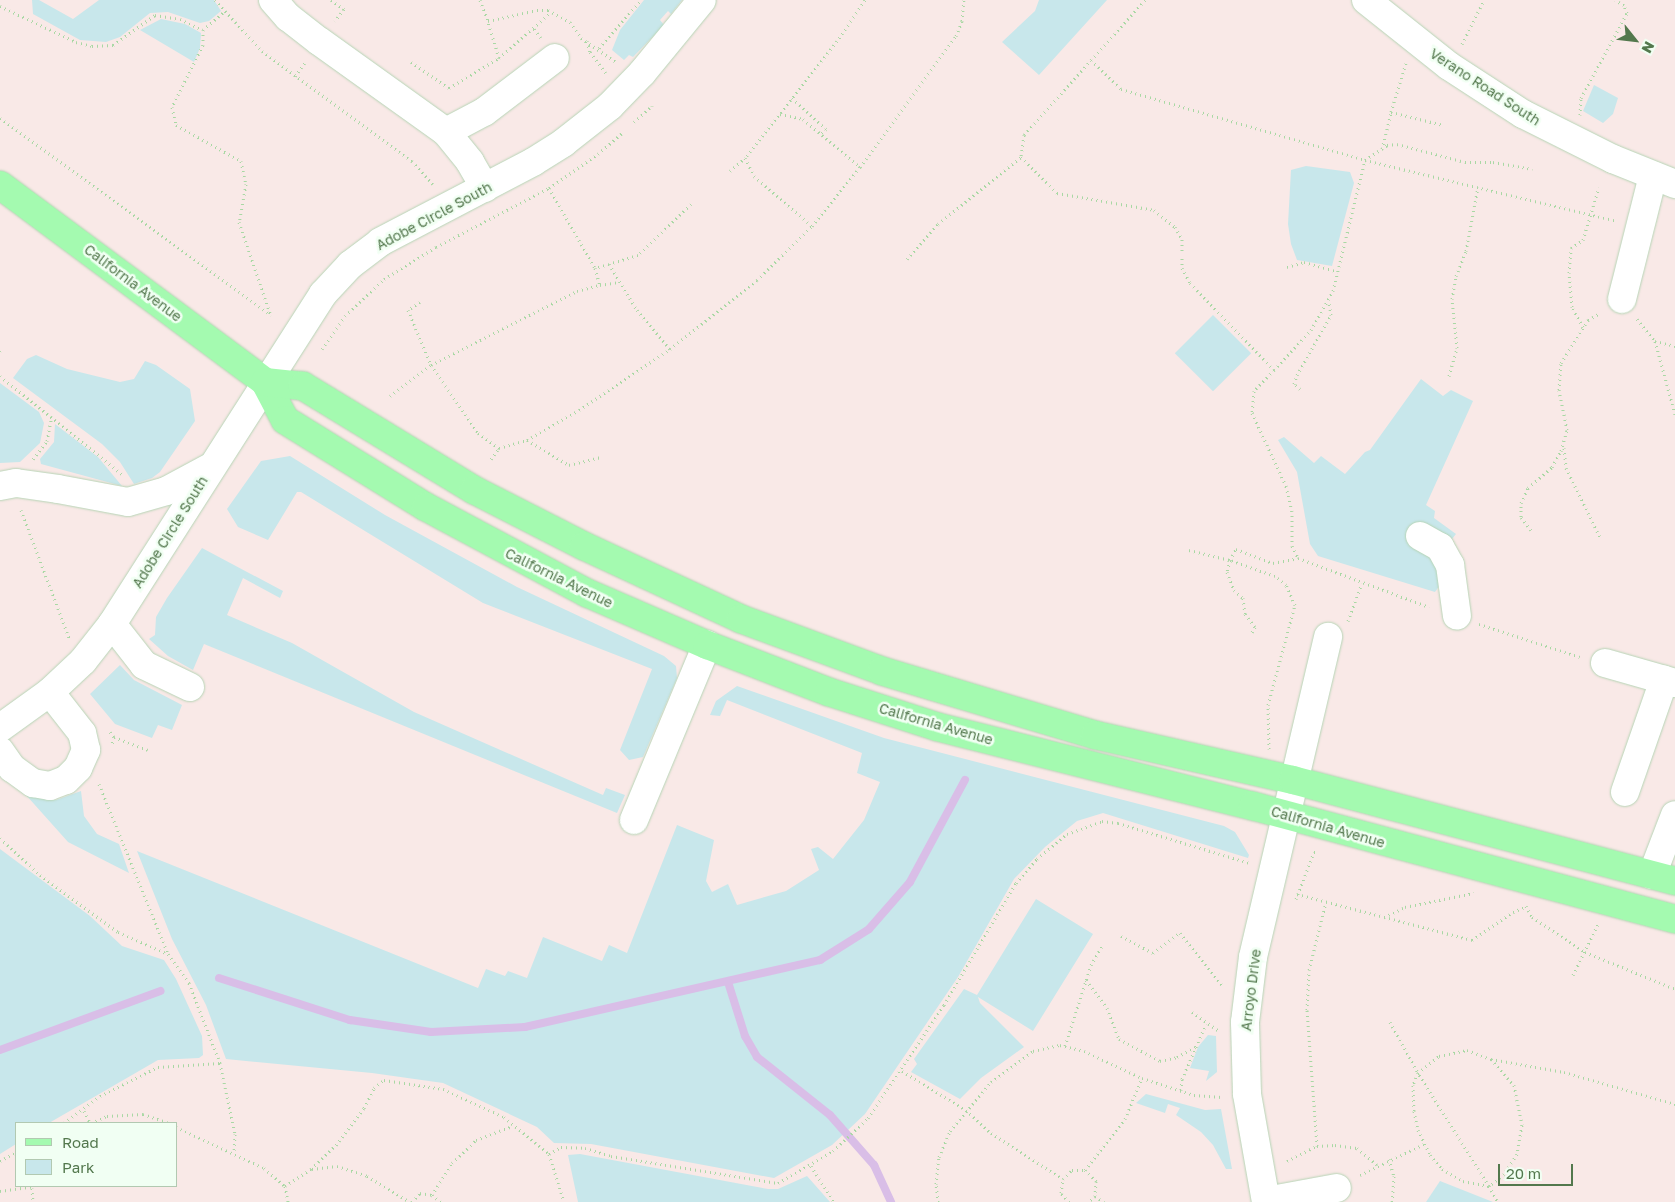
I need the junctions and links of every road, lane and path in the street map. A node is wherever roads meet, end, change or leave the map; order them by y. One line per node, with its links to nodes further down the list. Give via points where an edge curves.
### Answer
1 (216, 0): 13 (path)
2 (273, 0): 33 (street, via 288,17)
3 (480, 0): 15 (path)
4 (641, 0): 18 (path)
5 (702, 0): 47 (street, Adobe Circle South, via 660,54 610,106 563,143)
6 (865, 0): 27 (path)
7 (964, 0): 39 (path, via 962,21 956,36)
8 (1145, 0): 23 (path)
9 (1366, 0): 42 (street, Verano Road South, via 1480,86 1541,123)
10 (1484, 0): 19 (path)
11 (1615, 0): 30 (path, via 1624,4 1627,12 1582,98)
12 (0, 6): 16 (path, via 76,42 92,46 113,45 155,15 180,19)
13 (224, 12): 16 (path); 44 (path, via 262,51 412,161)
14 (552, 12): 15 (path, via 537,10); 17 (path, via 570,22); 21 (path)
15 (488, 21): 21 (path)
16 (203, 30): 31 (path, via 203,45 172,107 176,125 241,161 246,184 239,222 271,316)
17 (586, 41): 18 (path); 26 (path, via 590,52 607,72)
18 (599, 48): 20 (path)
19 (1460, 48)
20 (608, 54)
21 (499, 58): 25 (path, via 449,88)
22 (555, 58): 33 (street, via 484,112)
23 (1091, 60): 36 (path, via 1024,135); 38 (path, via 1122,89)
24 (1406, 60): 28 (path)
25 (411, 62)
26 (601, 78)
27 (792, 98): 29 (path); 34 (path, via 826,129)
28 (1391, 112): 32 (path); 35 (path)
29 (779, 114): 34 (path, via 803,119); 37 (path)
30 (1580, 116)
31 (0, 118)
32 (1442, 126)
33 (446, 132): 47 (street, via 470,162)
34 (821, 133): 39 (path)
35 (1382, 149): 38 (path); 40 (path, via 1397,144 1464,162 1494,162)
36 (1021, 157): 52 (path, via 938,224); 68 (path, via 1058,193 1154,210 1175,227 1182,239 1182,268 1190,283)
37 (745, 158): 41 (path); 51 (path, via 754,176)
38 (1365, 160): 45 (path); 56 (path)
39 (860, 167): 51 (path)
40 (1532, 169)
41 (730, 171)
42 (1664, 180): 50 (street)
43 (0, 185): 71 (main road, California Avenue)
44 (434, 186)
45 (1478, 187): 49 (path); 70 (path, via 1466,252 1456,276 1452,300 1457,348)
46 (1599, 187): 49 (path)
47 (485, 188): 71 (street, Adobe Circle South, via 380,242 350,265 323,294)
48 (691, 204): 53 (path, via 638,254)
49 (1590, 215): 50 (path); 62 (path, via 1583,240 1571,248 1568,273 1572,307)
50 (1638, 225): 59 (street)
51 (812, 226): 66 (path, via 757,280)
52 (907, 259)
53 (610, 264): 55 (path); 57 (path)
54 (1287, 267): 56 (path, via 1304,262)
55 (595, 268): 58 (path); 65 (path, via 549,188 384,278 345,316)
56 (1338, 272): 60 (path)
57 (620, 282): 58 (path); 66 (path, via 636,310)
58 (600, 285): 67 (path, via 577,291)
59 (1622, 299): 62 (path, via 1588,320); 63 (path)
60 (1329, 301): 68 (path, via 1311,330); 72 (path, via 1331,315 1294,384)
61 (420, 302): 67 (path, via 408,310)
62 (1583, 327): 77 (path, via 1561,363 1559,390 1567,430)
63 (1655, 341): 64 (path); 74 (path)
64 (1675, 346)
65 (322, 349)
66 (670, 349): 76 (path, via 579,410)
67 (431, 365): 73 (path); 78 (path, via 478,433)
68 (1274, 370): 88 (path, via 1254,391 1252,414 1286,486 1292,511 1292,546)
69 (0, 376): 75 (path)
70 (1449, 376)
71 (265, 382): 81 (street, Adobe Circle South); 96 (main road, California Avenue, via 285,420 426,507 587,593); 108 (main road, via 304,386 474,490 584,546 741,619 882,671 1002,710 1095,735)
72 (1300, 389)
73 (390, 396)
74 (1675, 414)
75 (52, 415): 82 (path, via 47,441); 83 (path, via 111,462)
76 (527, 440): 78 (path); 79 (path, via 569,465)
77 (1563, 445): 84 (path, via 1552,467 1528,488 1521,503 1521,517); 86 (path, via 1566,468)
78 (498, 448): 80 (path)
79 (601, 457)
80 (491, 459)
81 (211, 467): 82 (street, via 166,491 128,502); 93 (street, Adobe Circle South)
82 (15, 478): 97 (path, via 18,500 40,564 74,651)
83 (126, 483)
84 (1531, 530)
85 (1420, 536): 92 (street, via 1440,547 1450,564)
86 (1600, 537)
87 (1190, 550): 89 (path)
88 (1298, 558): 89 (path, via 1273,563 1236,549); 90 (path)
89 (1230, 560): 94 (path, via 1227,572 1234,590 1243,598 1245,614 1255,627); 105 (path, via 1274,576 1286,585 1295,605 1268,705)
90 (1362, 583): 91 (path); 92 (path)
91 (1353, 610)
92 (1457, 616): 98 (path, via 1558,651)
93 (112, 624): 97 (street, Adobe Circle South); 100 (street, via 144,665)
94 (1251, 634)
95 (1328, 638): 108 (street, Arroyo Drive)
96 (706, 645): 111 (main road, California Avenue, via 829,692 938,726); 112 (street)
97 (83, 661): 101 (street, Adobe Circle South)
98 (1605, 663): 99 (street)
99 (1670, 681): 109 (street)
100 (190, 687)
101 (50, 692): 102 (street, Adobe Circle South); 107 (street, via 82,733 86,750)
102 (0, 728)
103 (114, 737): 104 (path)
104 (148, 750)
105 (1269, 750)
106 (0, 751): 107 (street, via 12,768 33,783 50,786 66,780)
107 (78, 768): 127 (path, via 103,787)
108 (1293, 780): 111 (street, Arroyo Drive); 116 (main road)
109 (1625, 792)
110 (1675, 815): 116 (street)
111 (1286, 816): 117 (main road, California Avenue); 144 (street, Arroyo Drive, via 1253,958 1245,1022)
112 (634, 820)
113 (0, 838): 127 (path, via 40,875 118,932)
114 (1314, 852): 118 (path)
115 (1250, 864): 140 (path, via 1118,823 1102,821 1066,834 1016,884)
116 (1664, 878): 117 (main road, via 1637,888 1523,860)
117 (1485, 881): 121 (path); 122 (main road, California Avenue)
118 (1297, 894): 119 (path); 120 (path)
119 (1326, 902): 121 (path); 155 (path, via 1309,970 1307,1010)
120 (1295, 903)
121 (1384, 917): 126 (path, via 1472,940 1526,906 1555,934)
122 (1675, 919)
123 (1598, 924): 126 (path)
124 (1121, 936): 130 (path, via 1153,953 1180,933)
125 (1103, 944): 129 (path)
126 (1585, 952): 128 (path); 131 (path)
127 (168, 954): 139 (path, via 189,984)
128 (1573, 975)
129 (1086, 980): 136 (path); 137 (path, via 1107,1008 1118,1039 1160,1061)
130 (1222, 985)
131 (1675, 989)
132 (1192, 1012): 134 (path)
133 (1390, 1022): 141 (path)
134 (1206, 1024): 135 (path); 137 (path)
135 (1219, 1032)
136 (1065, 1046): 142 (path, via 1084,1050); 146 (path, via 1033,1050 991,1082)
137 (1194, 1047): 143 (path)
138 (1491, 1059): 141 (path, via 1467,1050 1439,1056); 145 (path, via 1564,1072); 169 (path, via 1514,1085 1522,1125 1517,1154 1504,1174)
139 (220, 1063): 147 (path, via 158,1067 100,1096); 157 (path, via 235,1134)
140 (902, 1071): 146 (path); 164 (path, via 868,1118 833,1151)
141 (1418, 1073): 154 (path, via 1413,1086 1414,1111); 169 (path)
142 (1142, 1078): 143 (path); 166 (path, via 1125,1119)
143 (1181, 1090): 144 (path, via 1210,1097)
144 (1246, 1094): 186 (street, Arroyo Drive)
145 (1675, 1104)
146 (966, 1110): 167 (path, via 991,1133); 182 (path, via 950,1131 939,1157)
147 (84, 1111): 148 (path); 149 (path)
148 (66, 1122)
149 (90, 1122)
150 (93, 1122): 151 (path, via 107,1116 143,1114)
151 (166, 1122)
152 (512, 1126): 159 (path, via 526,1133); 165 (path, via 484,1107 443,1089 384,1080 374,1088 364,1108 336,1145); 173 (path, via 476,1140 452,1163)
153 (178, 1127): 157 (path)
154 (1424, 1144): 160 (path); 169 (path, via 1442,1169 1463,1181)
155 (1317, 1146): 162 (path); 163 (path, via 1356,1148)
156 (1285, 1151): 162 (path)
157 (234, 1152): 168 (path, via 264,1168)
158 (15, 1153): 161 (path)
159 (549, 1154): 164 (path, via 561,1148 585,1148 611,1156 771,1184); 180 (path)
160 (1388, 1159): 163 (path); 187 (path, via 1394,1176)
161 (0, 1161)
162 (1286, 1161): 175 (path)
163 (1377, 1165): 171 (path)
164 (811, 1166): 181 (path)
165 (312, 1169): 168 (path); 178 (path, via 337,1166 367,1176)
166 (1085, 1170): 167 (path, via 1072,1170); 174 (path, via 1096,1181)
167 (1063, 1179): 183 (path, via 1061,1193)
168 (284, 1186): 177 (path)
169 (1489, 1186): 188 (path)
170 (33, 1187): 172 (path); 176 (path)
171 (1336, 1188): 175 (street)
172 (0, 1191)
173 (432, 1195): 178 (path, via 420,1193); 179 (path)
174 (1095, 1196): 184 (path); 185 (path)
175 (1296, 1198): 186 (street)
176 (33, 1202)
177 (288, 1202)
178 (411, 1202)
179 (441, 1202)
180 (564, 1202)
181 (834, 1202)
182 (938, 1202)
183 (1069, 1202)
184 (1088, 1202)
185 (1104, 1202)
186 (1266, 1202)
187 (1392, 1202)
188 (1498, 1202)

